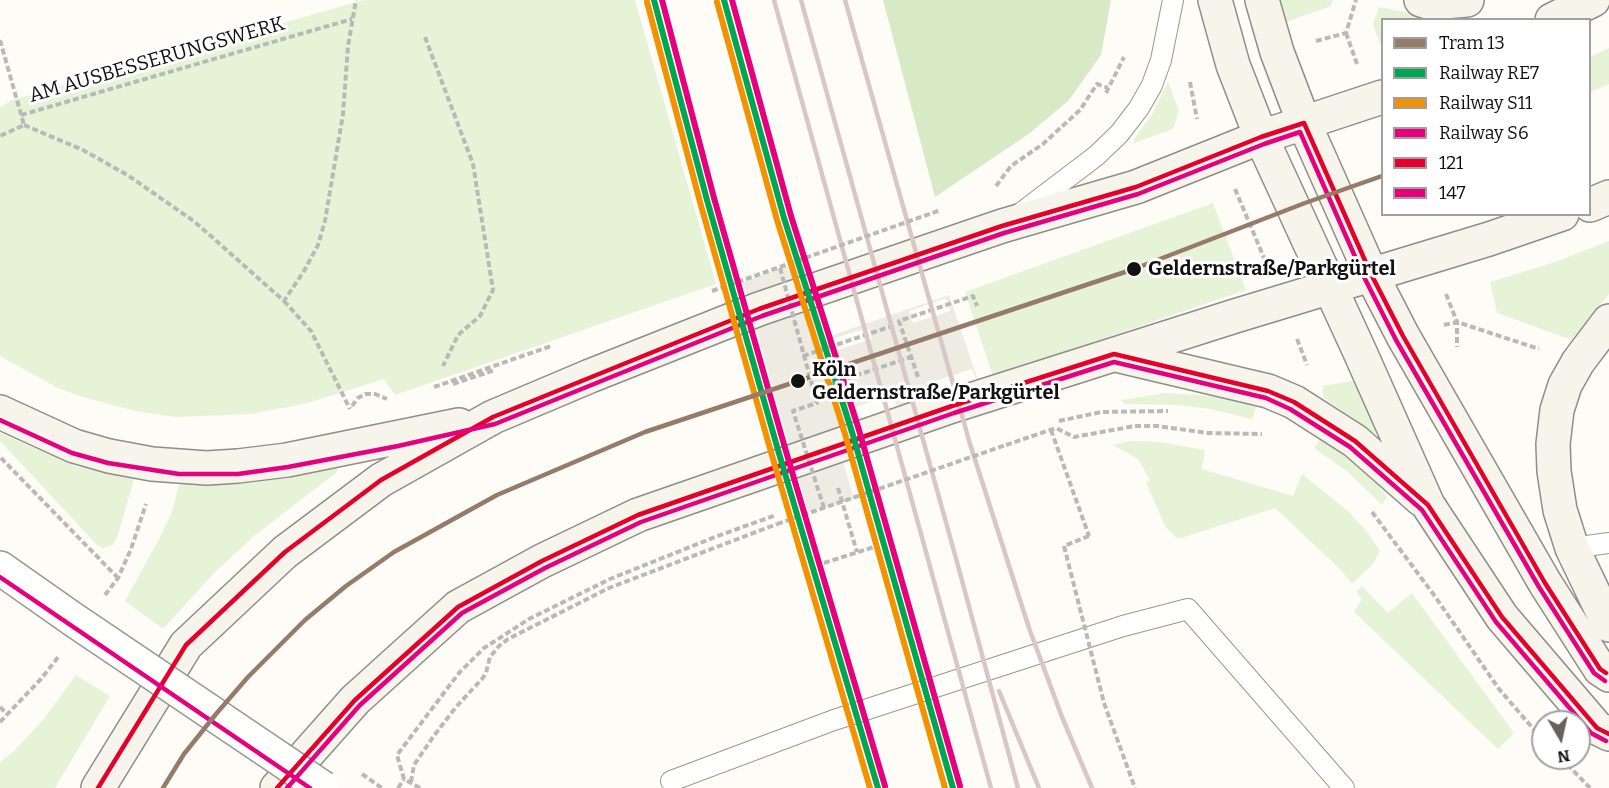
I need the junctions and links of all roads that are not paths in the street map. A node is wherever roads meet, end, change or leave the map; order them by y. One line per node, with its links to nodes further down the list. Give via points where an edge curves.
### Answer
1 (1173, 0): 14 (lane, via 1152,85 1139,108 1096,156)
2 (1215, 0): 10 (main road, via 1233,65)
3 (1262, 0): 9 (main road)
4 (1421, 0): 5 (main road)
5 (1467, 0)
6 (1593, 0): 7 (main road)
7 (1555, 18)
8 (1381, 98): 9 (main road)
9 (1304, 123): 10 (main road); 15 (main road)
10 (1261, 137): 14 (main road, via 1136,187); 16 (main road)
11 (1609, 197): 12 (main road)
12 (1591, 205)
13 (1556, 216): 15 (main road)
14 (1002, 226): 20 (main road, via 759,309)
15 (1371, 274): 16 (main road); 26 (main road, via 1545,583 1600,669)
16 (1331, 287): 18 (main road); 21 (main road)
17 (1609, 321): 23 (main road, via 1578,362 1557,410 1554,471 1560,510)
18 (1114, 354): 21 (main road, via 1268,391 1294,402 1355,441); 30 (main road, via 638,515 542,561 458,607 355,700)
19 (0, 412): 20 (main road, via 74,446 109,456 207,468 286,460)
20 (493, 417): 29 (main road, via 381,480 285,552 210,622 186,645)
21 (1428, 505): 27 (main road, via 1502,617 1597,728)
22 (1609, 543): 23 (lane)
23 (1572, 548): 25 (main road)
24 (0, 568): 31 (street, bridge)
25 (1609, 625)
26 (1609, 675)
27 (1609, 734)
28 (670, 781): 32 (lane, via 834,720 1123,626 1188,609)
29 (98, 788)
30 (277, 788)
31 (323, 788)
32 (1344, 788)

